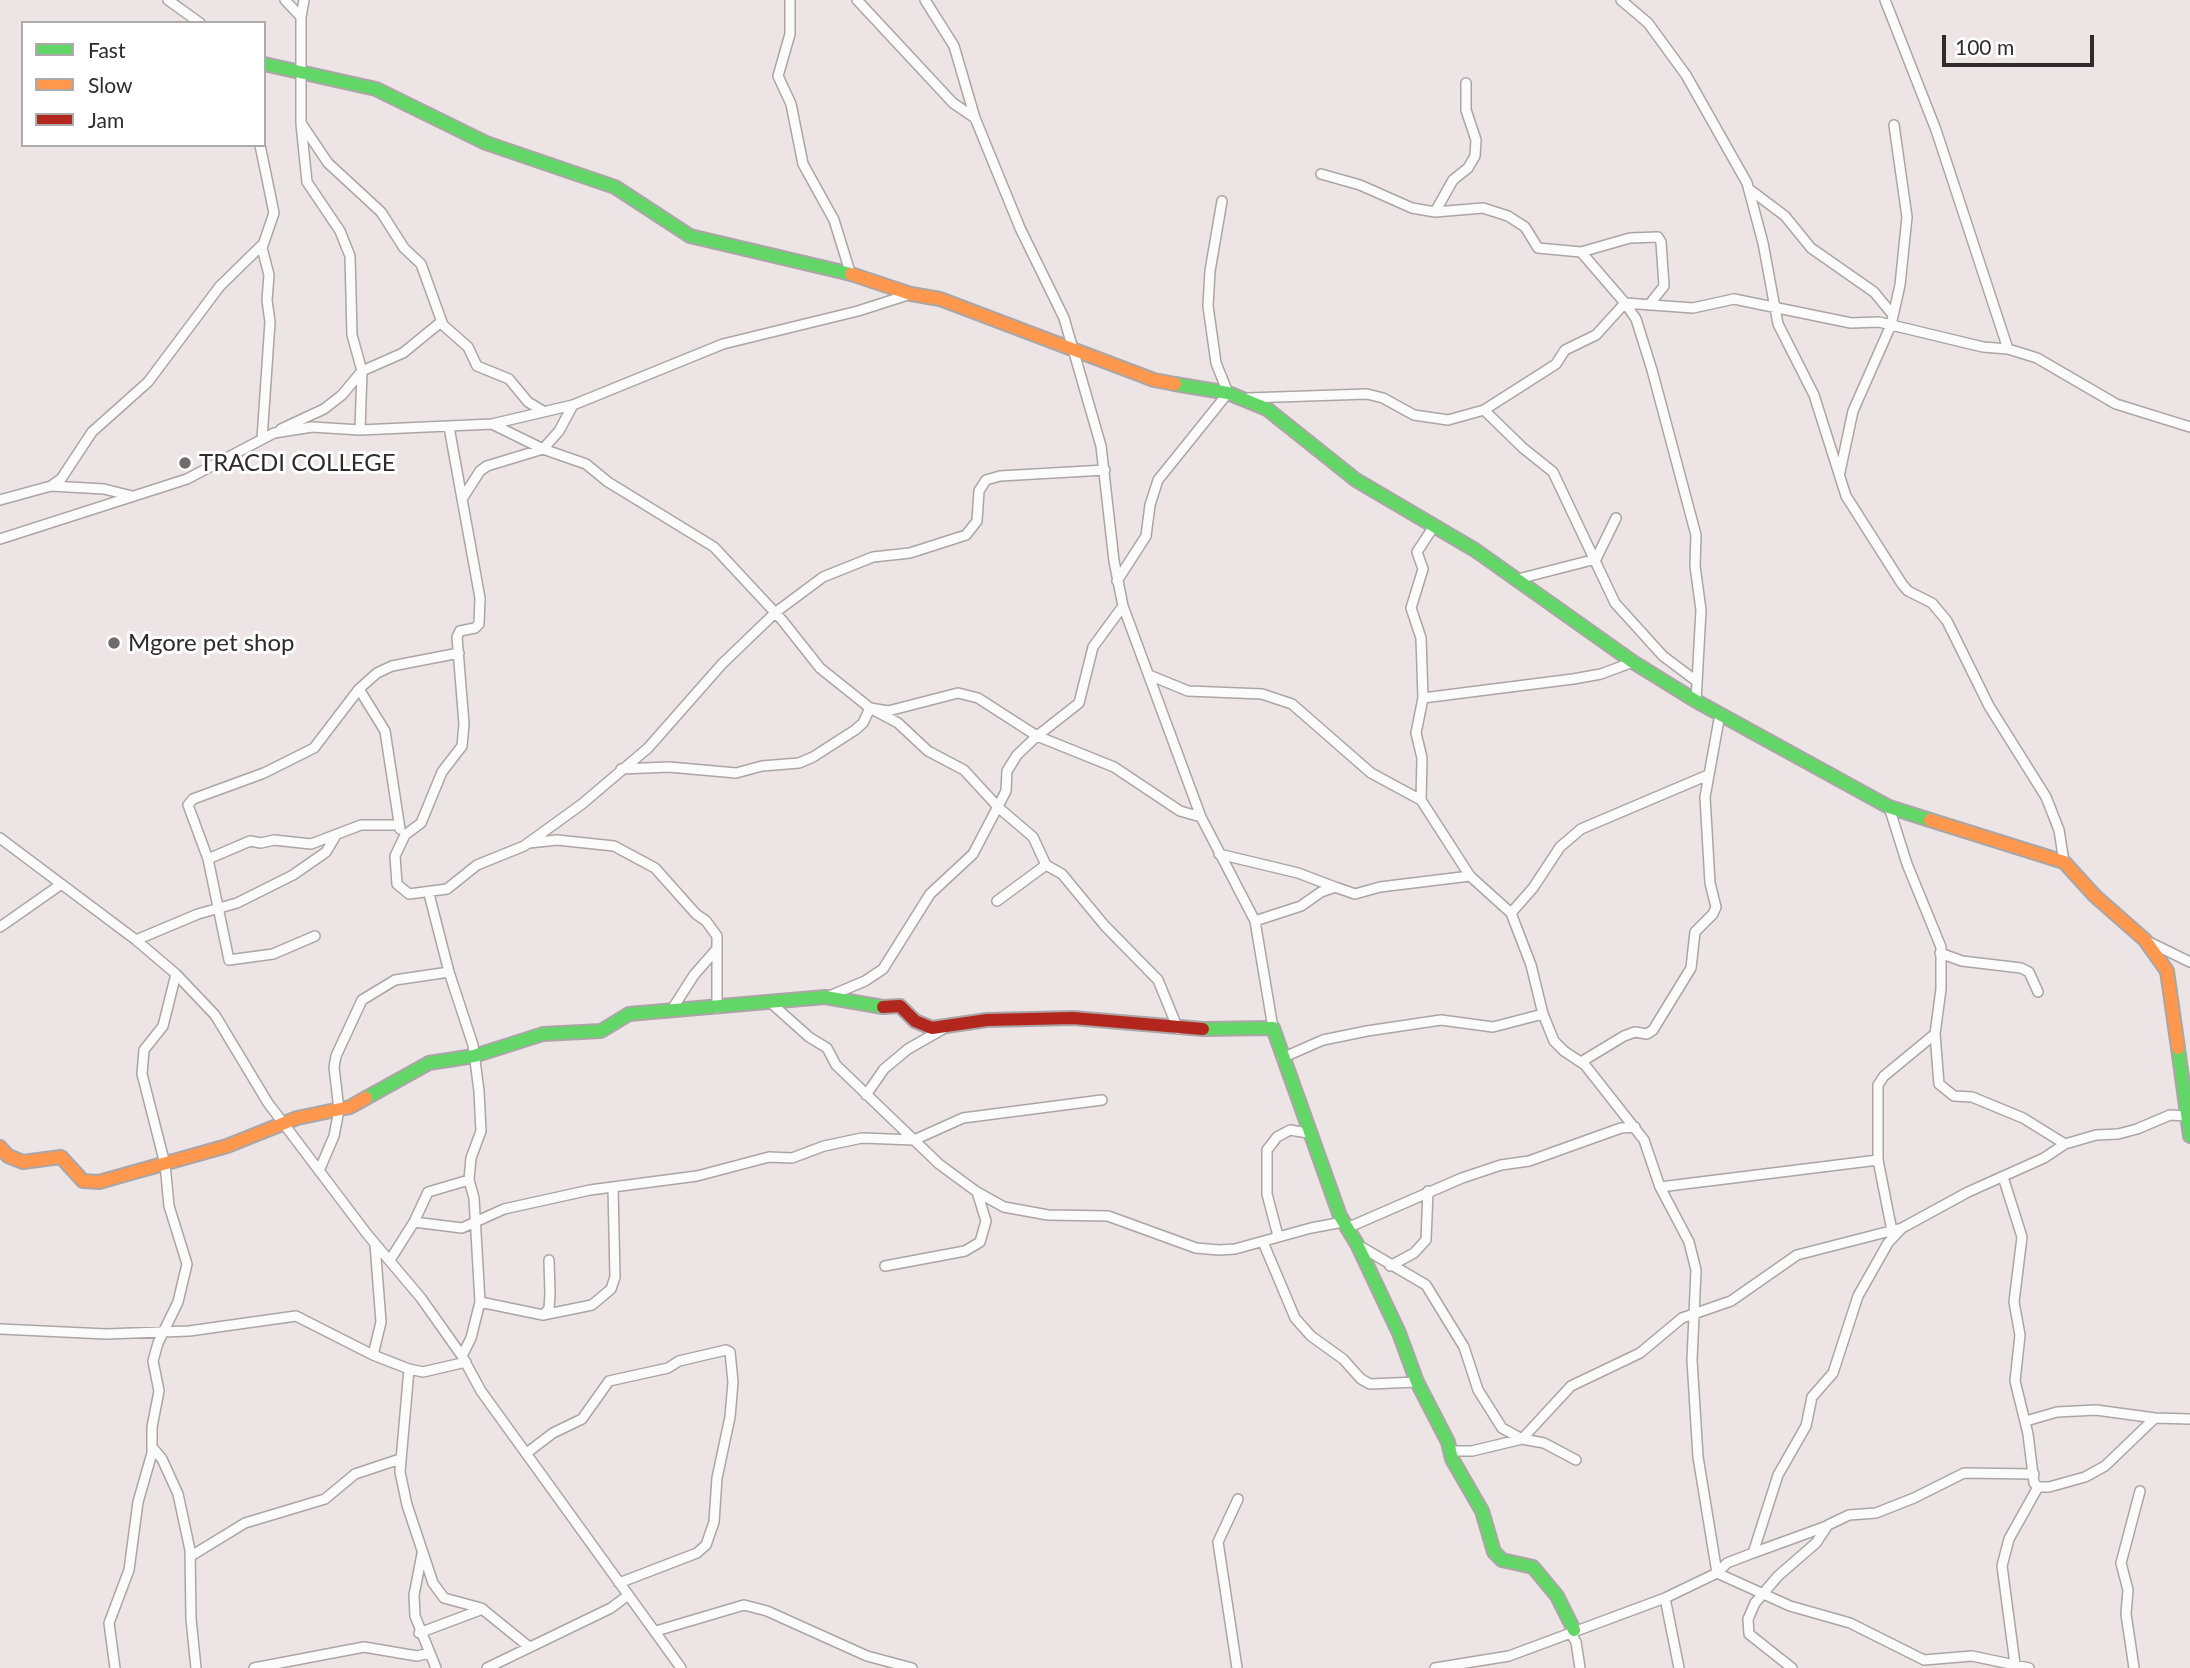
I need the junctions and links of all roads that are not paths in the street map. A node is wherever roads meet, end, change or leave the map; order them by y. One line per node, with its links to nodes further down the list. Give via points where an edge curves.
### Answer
1 (168, 0): 10 (street)
2 (285, 0): 9 (street)
3 (304, 0): 9 (street)
4 (790, 0): 24 (street, via 790,34 778,76 791,104 803,164 834,220)
5 (857, 0): 14 (street, via 953,103)
6 (925, 0): 14 (street, via 954,46)
7 (1621, 0): 19 (street, via 1648,23 1686,75)
8 (1885, 0): 31 (street, via 1936,130)
9 (301, 17): 12 (street)
10 (197, 21)
11 (266, 64): 12 (street)
12 (302, 73): 15 (street); 24 (street, via 376,89 486,143 602,181 690,236)
13 (1466, 83): 21 (street, via 1475,156 1453,180)
14 (975, 118): 32 (street, via 1020,228 1064,318)
15 (301, 123): 29 (street, via 328,163 381,212 404,248 421,264); 33 (street, via 307,182 340,232 349,256 352,335)
16 (1894, 125): 30 (street, via 1907,216)
17 (260, 147): 22 (street, via 274,213)
18 (1321, 174): 21 (street)
19 (1749, 189): 28 (street); 30 (street, via 1785,216 1811,248 1874,292)
20 (1222, 201): 34 (street, via 1208,306 1216,363)
21 (1435, 212): 23 (street, via 1492,209 1525,227 1538,248)
22 (263, 244): 44 (street, via 270,322); 48 (street, via 219,286 148,382 92,432 65,474)
23 (1581, 252): 26 (street); 27 (street, via 1630,238 1658,237 1664,286)
24 (852, 276): 25 (street)
25 (911, 294): 32 (street, via 940,299); 36 (street, via 723,344)
26 (1625, 303): 27 (street); 37 (street, via 1596,335 1565,350 1556,363); 64 (street, via 1636,320 1694,526 1701,610)
27 (1649, 304): 28 (street, via 1693,308 1734,299)
28 (1775, 310): 30 (street, via 1851,323); 47 (street, via 1814,395)
29 (441, 321): 33 (street, via 403,353); 38 (street, via 468,347 477,366 509,379 528,402)
30 (1892, 321): 31 (street, via 1983,347); 47 (street, via 1853,411)
31 (2008, 349): 41 (street, via 2037,358 2116,404)
32 (1074, 351): 34 (street, via 1154,380); 46 (street)
33 (362, 371): 42 (street); 43 (street, via 324,409)
34 (1228, 393): 35 (street); 58 (street, via 1158,480 1146,537)
35 (1246, 398): 37 (street, via 1375,395 1406,412 1441,421); 54 (street, via 1268,409 1356,480)
36 (573, 405): 38 (street); 45 (street)
37 (1484, 410): 56 (street, via 1552,472)
38 (543, 411): 39 (street)
39 (492, 424): 40 (street); 45 (street)
40 (449, 427): 42 (street); 50 (street)
41 (2190, 427)
42 (360, 430): 43 (street, via 312,427)
43 (274, 433): 44 (street)
44 (262, 439): 49 (street, via 187,479)
45 (543, 449): 50 (street, via 487,466); 60 (street, via 586,464 714,547)
46 (1105, 470): 58 (street); 60 (street, via 986,480 979,491 977,521 966,535 910,553 845,566)
47 (1839, 478): 84 (street, via 1902,584 1932,603 1947,621 1989,706 2046,797 2059,830)
48 (51, 486): 49 (street, via 104,489); 51 (street)
49 (132, 496): 55 (street)
50 (462, 499): 61 (street, via 480,598 479,624 460,631)
51 (0, 500): 52 (street)
52 (0, 506)
53 (1616, 519): 56 (street)
54 (1434, 526): 57 (street); 66 (street, via 1417,552 1423,569 1411,608 1421,638)
55 (0, 538)
56 (1596, 559): 57 (street); 64 (street, via 1620,610 1662,656)
57 (1518, 579): 62 (street)
58 (1117, 581): 59 (street)
59 (1123, 606): 63 (street); 70 (street, via 1093,648 1079,703)
60 (776, 612): 68 (street, via 820,668); 71 (street, via 722,664 648,748)
61 (459, 653): 65 (street, via 392,666); 78 (street, via 464,741 442,772 421,823)
62 (1633, 662): 66 (street, via 1573,679); 67 (street)
63 (1149, 675): 73 (street, via 1188,691 1262,694 1292,704 1371,773); 76 (street)
64 (1695, 680): 67 (street)
65 (359, 689): 77 (street, via 385,732); 83 (street, via 314,748 188,804)
66 (1423, 698): 73 (street, via 1416,733 1422,758)
67 (1696, 701): 69 (street)
68 (870, 708): 70 (street, via 888,711 958,693 978,698); 71 (street, via 855,730 799,763 736,773 669,767); 75 (street, via 898,723 928,751 964,770)
69 (1720, 713): 72 (street); 74 (street)
70 (1037, 736): 75 (street, via 1007,771); 76 (street, via 1114,767 1180,811)
71 (621, 769): 81 (street)
72 (1708, 775): 92 (street, via 1581,829 1560,848); 115 (street, via 1709,867 1716,907 1695,932 1692,968 1653,1030 1624,1036)
73 (1421, 800): 86 (street)
74 (1889, 807): 84 (street); 99 (street, via 1938,936)
75 (999, 808): 85 (street, via 1033,837); 104 (street, via 973,854 930,894 883,968 865,981)
76 (1201, 817): 82 (street)
77 (398, 825): 78 (street); 79 (street, via 361,825)
78 (405, 835): 89 (street, via 395,856 397,884 409,894)
79 (335, 837): 83 (street, via 303,845 250,841); 91 (street, via 326,852 293,875)
80 (0, 838): 87 (street)
81 (528, 843): 89 (street, via 477,865 447,889); 98 (street, via 603,844 650,865 713,930)
82 (1219, 854): 88 (street); 93 (street)
83 (208, 859): 91 (street)
84 (2064, 862): 97 (street)
85 (1046, 865): 90 (street); 110 (street, via 1062,874 1158,980)
86 (1470, 876): 88 (street, via 1355,894); 92 (street)
87 (60, 885): 94 (street); 96 (street)
88 (1335, 887): 93 (street, via 1301,906)
89 (429, 894): 101 (street)
90 (997, 901)
91 (217, 908): 95 (street, via 229,960 273,954); 96 (street)
92 (1511, 913): 108 (street)
93 (1255, 921): 111 (street)
94 (0, 927)
95 (315, 936)
96 (136, 940): 102 (street)
97 (2145, 940): 100 (street); 117 (street, via 2164,965 2170,983)
98 (715, 951): 106 (street); 107 (street)
99 (1940, 953): 103 (street, via 1962,961 2021,968 2029,972); 112 (street)
100 (2190, 962)
101 (449, 972): 113 (street); 119 (street, via 395,980 362,1000 334,1063)
102 (176, 974): 121 (street, via 215,1015); 129 (street, via 163,1026 144,1049 142,1059)
103 (2038, 992)
104 (825, 997): 105 (street); 109 (street, via 873,1007 900,1006 919,1024)
105 (771, 1003): 106 (street); 116 (street, via 827,1048 836,1065)
106 (717, 1008): 107 (street)
107 (671, 1011): 113 (street, via 629,1014 601,1031 543,1034)
108 (1543, 1014): 114 (street, via 1493,1027 1441,1020 1367,1031 1323,1040); 115 (street, via 1559,1046)
109 (945, 1028): 110 (street, via 987,1020 1073,1018); 116 (street, via 884,1069)
110 (1178, 1028): 111 (street)
111 (1273, 1028): 114 (street)
112 (1935, 1034): 126 (street, via 1937,1073 1943,1090 2023,1118); 128 (street, via 1878,1085)
113 (474, 1056): 119 (street, via 429,1063); 132 (street, via 481,1131)
114 (1282, 1058): 123 (street)
115 (1581, 1062): 122 (street)
116 (866, 1095): 125 (street)
117 (2187, 1097): 120 (street)
118 (1102, 1100): 125 (street, via 963,1118)
119 (339, 1110): 121 (street); 130 (street)
120 (2186, 1116): 124 (street); 126 (street, via 2171,1115 2137,1129)
121 (284, 1122): 129 (street, via 255,1137); 130 (street)
122 (1635, 1127): 133 (street); 135 (street)
123 (1308, 1133): 139 (street); 142 (street, via 1290,1130 1267,1150 1267,1194)
124 (2190, 1136)
125 (914, 1140): 134 (street, via 853,1139 792,1158 769,1157 697,1176); 136 (street)
126 (2065, 1144): 131 (street)
127 (0, 1147): 129 (street, via 23,1162 63,1158 78,1178 89,1183)
128 (1878, 1160): 133 (street); 141 (street)
129 (164, 1164): 154 (street, via 169,1206 187,1264 178,1302)
130 (319, 1171): 144 (street)
131 (2003, 1177): 140 (street); 161 (street, via 2022,1237 2014,1302 2020,1335 2015,1381)
132 (469, 1180): 137 (street, via 428,1192); 138 (street)
133 (1660, 1186): 152 (street, via 1689,1242 1696,1270)
134 (613, 1187): 138 (street, via 517,1206); 151 (street, via 615,1277 611,1289 592,1305)
135 (1428, 1191): 139 (street); 149 (street, via 1426,1240 1414,1253)
136 (977, 1192): 143 (street, via 1022,1211 1108,1216 1196,1248 1235,1249); 148 (street, via 986,1221 979,1242 965,1251)
137 (414, 1222): 138 (street, via 447,1228); 146 (street)
138 (475, 1223): 150 (street)
139 (1345, 1225): 142 (street); 145 (street)
140 (1902, 1228): 141 (street); 174 (street, via 1864,1285 1833,1373 1812,1397 1806,1426 1778,1475)
141 (1892, 1231): 152 (street, via 1797,1255 1731,1301)
142 (1278, 1236): 143 (street)
143 (1263, 1242): 158 (street, via 1295,1318 1311,1336 1370,1384)
144 (375, 1244): 146 (street); 155 (street, via 381,1322)
145 (1357, 1244): 149 (street); 158 (street)
146 (390, 1260): 156 (street)
147 (549, 1260): 151 (street, via 549,1309)
148 (885, 1266)
149 (1390, 1266): 162 (street, via 1426,1284 1464,1347 1490,1414 1506,1432)
150 (480, 1302): 151 (street); 156 (street)
151 (543, 1315)
152 (1694, 1315): 162 (street, via 1682,1318 1632,1357 1571,1386); 176 (street, via 1698,1457)
153 (0, 1329): 154 (street)
154 (164, 1332): 155 (street, via 296,1316); 163 (street, via 153,1361 159,1391)
155 (373, 1356): 157 (street)
156 (464, 1359): 157 (street, via 423,1372); 165 (street, via 481,1391)
157 (409, 1369): 166 (street)
158 (1417, 1382): 164 (street)
159 (2155, 1418): 160 (street); 161 (street, via 2096,1410 2057,1412); 169 (street, via 2105,1465 2073,1482)
160 (2190, 1419)
161 (2026, 1421): 168 (street)
162 (1522, 1439): 164 (street); 167 (street, via 1544,1443)
163 (152, 1447): 175 (street, via 178,1493); 189 (street, via 130,1570 110,1617)
164 (1452, 1451): 183 (street, via 1452,1459 1482,1511 1494,1552 1502,1560 1533,1567 1557,1596)
165 (528, 1452): 177 (street); 177 (street, via 582,1419 609,1381 730,1352 730,1417 716,1478 714,1522 706,1545 697,1553)
166 (400, 1459): 173 (street, via 403,1492); 175 (street, via 355,1474 325,1499 245,1523)
167 (1576, 1460)
168 (2034, 1474): 169 (street); 172 (street, via 1964,1473 1914,1499)
169 (2038, 1487): 188 (street, via 2009,1539 2002,1566)
170 (2140, 1491): 203 (street, via 2121,1563)
171 (1238, 1499): 196 (street, via 1218,1542)
172 (1828, 1525): 174 (street); 178 (street)
173 (423, 1552): 181 (street, via 442,1596); 184 (street, via 414,1595)
174 (1753, 1553): 176 (street, via 1727,1563)
175 (191, 1556): 190 (street)
176 (1717, 1573): 178 (street); 180 (street)
177 (619, 1583): 179 (street)
178 (1764, 1594): 187 (street, via 1797,1609 1850,1623 1918,1658); 200 (street, via 1754,1606 1747,1630)
179 (627, 1596): 182 (street); 185 (street)
180 (1665, 1598): 183 (street); 199 (street)
181 (483, 1609): 184 (street); 185 (street)
182 (656, 1631): 194 (street); 195 (street, via 744,1605 867,1656)
183 (1572, 1631): 197 (street, via 1496,1660); 198 (street)
184 (419, 1633): 186 (street)
185 (528, 1646): 193 (street)
186 (430, 1653): 191 (street, via 417,1656 364,1647); 192 (street)
187 (1941, 1661): 188 (street, via 1972,1656); 201 (street)
188 (2015, 1664): 202 (street)
189 (115, 1668)
190 (196, 1668)
191 (254, 1668)
192 (436, 1668)
193 (486, 1668)
194 (681, 1668)
195 (912, 1668)
196 (1237, 1668)
197 (1435, 1668)
198 (1580, 1668)
199 (1679, 1668)
200 (1792, 1668)
201 (1931, 1668)
202 (2029, 1668)
203 (2134, 1668)

